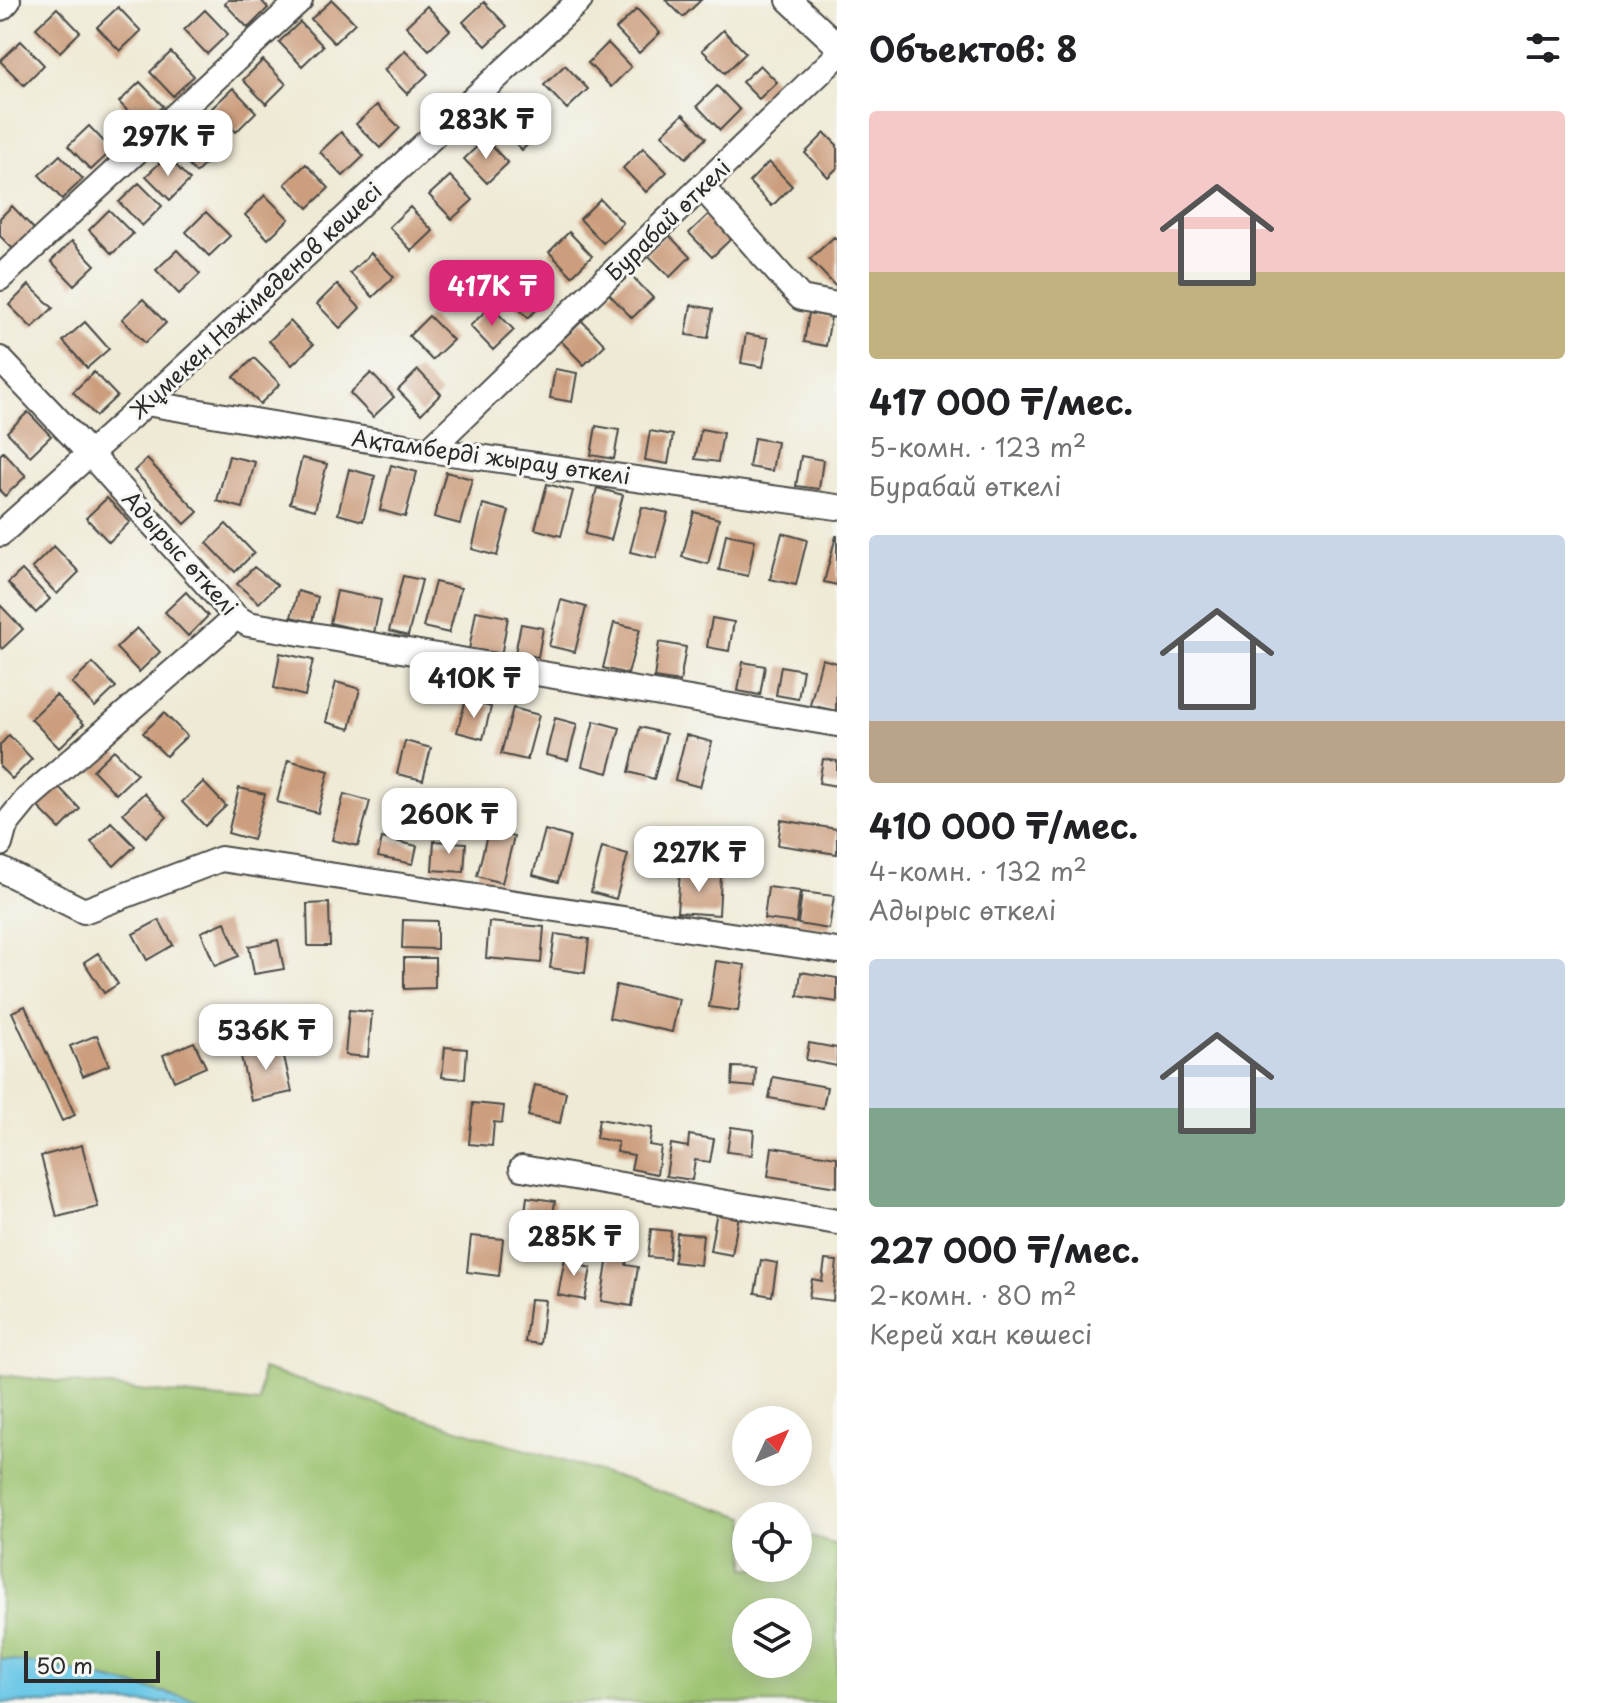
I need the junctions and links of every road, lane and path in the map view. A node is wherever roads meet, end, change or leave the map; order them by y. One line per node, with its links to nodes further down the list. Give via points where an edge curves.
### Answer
1 (5, 0): 5 (main road)
2 (300, 0): 9 (street)
3 (580, 0): 12 (street, Жұмекен Нәжімеденов көшесі)
4 (789, 0): 6 (street)
5 (0, 5)
6 (837, 45)
7 (837, 56): 8 (street, Бурабай өткелі)
8 (702, 187): 10 (street, via 801,298); 13 (street, Бурабай өткелі)
9 (0, 278)
10 (837, 305)
11 (0, 359): 14 (street, Адырыс өткелі)
12 (146, 403): 13 (street, Ақтамберді жырау өткелі); 14 (street, Жұмекен Нәжімеденов көшесі)
13 (429, 450): 15 (street, Ақтамберді жырау өткелі)
14 (90, 454): 16 (street, Жұмекен Нәжімеденов көшесі); 17 (street, Адырыс өткелі)
15 (837, 507)
16 (0, 534)
17 (236, 617): 18 (street, Адырыс өткелі, via 248,624); 19 (street, via 27,799)
18 (837, 724)
19 (2, 830)
20 (1, 867): 21 (street, via 84,911 221,859)
21 (837, 951)
22 (522, 1168): 23 (street)
23 (837, 1222)

